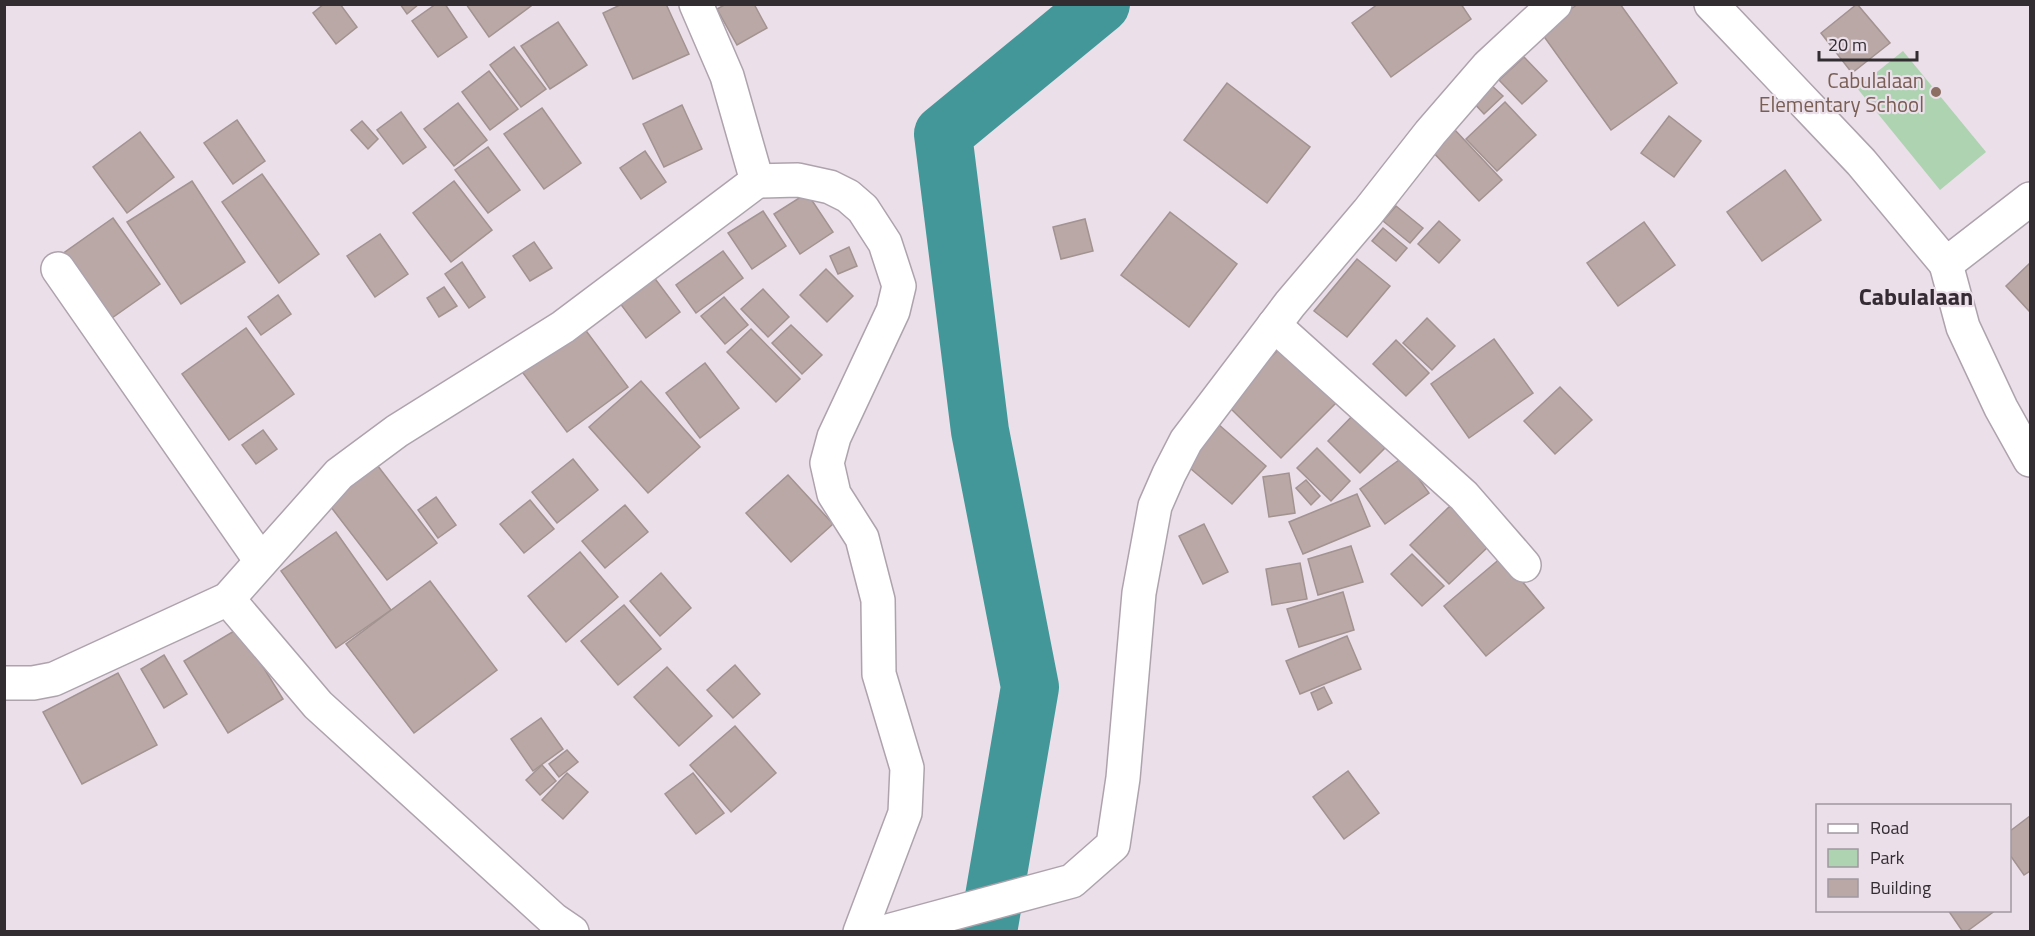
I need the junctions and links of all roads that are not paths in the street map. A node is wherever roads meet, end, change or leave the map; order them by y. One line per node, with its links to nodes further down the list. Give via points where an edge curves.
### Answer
1 (696, 4): 4 (street, via 726,76)
2 (1555, 4): 8 (street, via 1488,66)
3 (1710, 4): 6 (street, via 1861,162)
4 (757, 181): 10 (street, via 563,327 397,431 339,474); 16 (street, via 798,180 830,187 848,196 863,209 885,243 898,286 893,311 834,437 826,463 834,494 862,538 878,600 879,674 907,768 905,813)
5 (2031, 199): 6 (street)
6 (1946, 264): 9 (street, via 1963,327 2001,408)
7 (58, 269): 10 (street)
8 (1274, 325): 11 (street, via 1464,496); 14 (street, via 1186,441 1155,506 1140,593 1113,845 1072,881)
9 (2031, 460)
10 (261, 561): 12 (street)
11 (1524, 565)
12 (228, 599): 13 (street, via 54,679); 15 (street, via 318,705)
13 (4, 683)
14 (892, 930)
15 (572, 932)
16 (860, 932)

